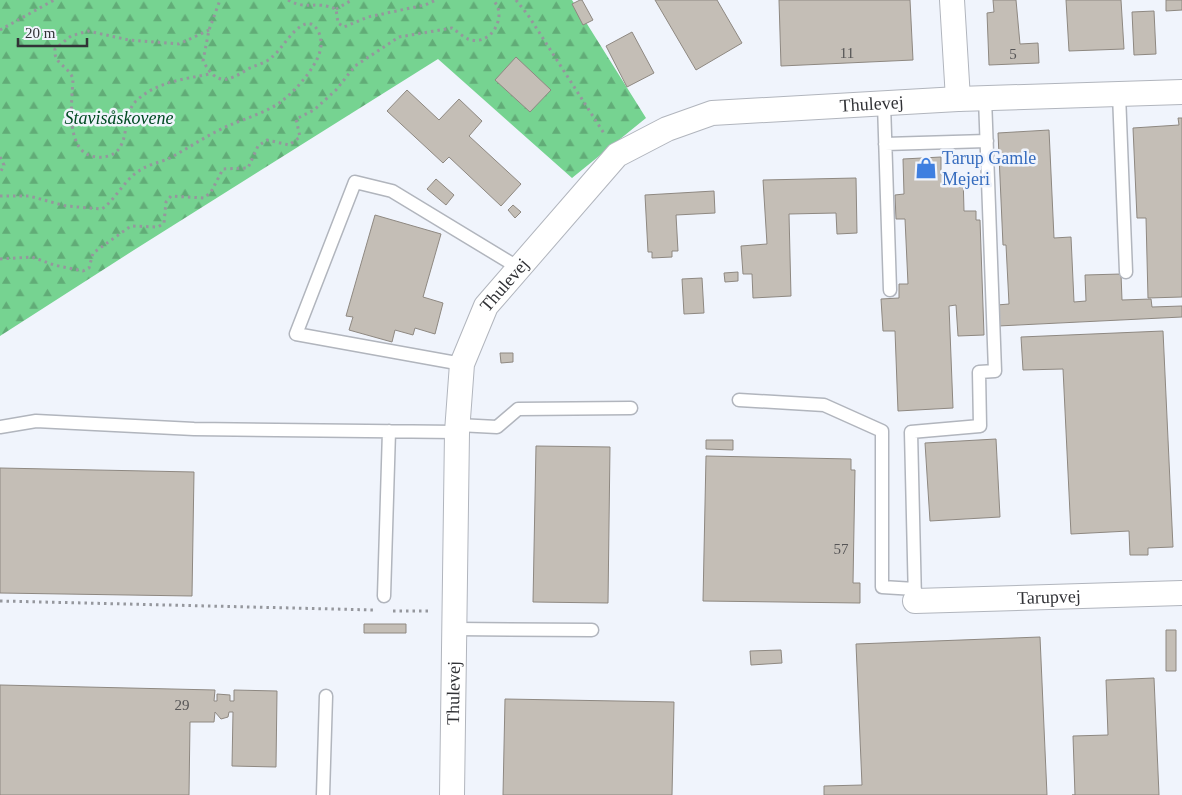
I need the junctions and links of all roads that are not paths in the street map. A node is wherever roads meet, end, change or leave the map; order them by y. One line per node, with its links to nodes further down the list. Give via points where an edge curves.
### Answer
1 (952, 0): 5 (street)
2 (1182, 92): 3 (street, Thulevej)
3 (1119, 94): 4 (street, Thulevej); 10 (lane)
4 (985, 98): 5 (street, Thulevej); 7 (lane)
5 (958, 99): 6 (street, Thulevej)
6 (884, 104): 8 (lane); 9 (street, Thulevej, via 712,113 667,129 617,155)
7 (987, 141): 8 (lane); 19 (lane, via 994,371 978,372 980,426 911,432)
8 (885, 144): 11 (lane)
9 (519, 268): 12 (street, Thulevej, via 486,306); 12 (lane, via 392,191 355,182 296,334)
10 (1126, 272)
11 (890, 290)
12 (462, 364): 16 (street, Thulevej)
13 (739, 400): 19 (lane, via 824,405 882,431 882,587)
14 (631, 408): 16 (lane, via 518,409 496,427)
15 (0, 427): 17 (lane, via 36,421 194,429)
16 (458, 428): 17 (lane); 21 (street, Thulevej)
17 (389, 431): 20 (lane)
18 (1182, 592): 19 (street, Tarupvej)
19 (915, 595)
20 (384, 596)
21 (455, 620): 22 (lane); 25 (street, Thulevej)
22 (592, 630)
23 (326, 696): 24 (lane)
24 (323, 795)
25 (452, 795)

